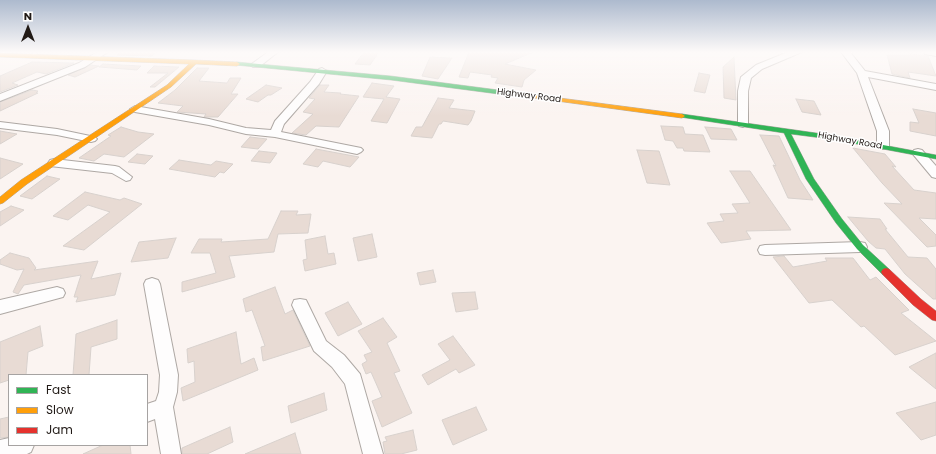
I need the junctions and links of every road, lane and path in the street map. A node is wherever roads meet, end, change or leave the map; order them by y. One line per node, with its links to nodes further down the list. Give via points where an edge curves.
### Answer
1 (60, 73): 9 (street)
2 (183, 73): 10 (street)
3 (321, 73): 14 (street, via 279,123)
4 (344, 73): 11 (street, Highway Road)
5 (751, 73): 11 (street, via 746,77 743,91)
6 (862, 73): 16 (street, via 883,131)
7 (863, 73): 8 (street)
8 (936, 86)
9 (0, 98)
10 (135, 109): 14 (street, via 246,131); 15 (street)
11 (743, 124): 13 (street, Highway Road)
12 (0, 125): 15 (street)
13 (786, 130): 16 (street, Highway Road); 24 (street, via 810,179)
14 (275, 134): 17 (street)
15 (91, 139): 20 (street)
16 (883, 146): 18 (street, Highway Road)
17 (357, 150)
18 (918, 153): 19 (street, Highway Road); 21 (street)
19 (936, 157)
20 (54, 163): 22 (street, via 115,170); 23 (street)
21 (936, 174)
22 (126, 177)
23 (0, 201)
24 (860, 246): 25 (street); 30 (street, via 917,302)
25 (765, 250)
26 (152, 284): 31 (street, via 169,375 168,392)
27 (57, 293): 29 (street)
28 (300, 305): 35 (street, via 320,346 338,361 353,380)
29 (0, 307)
30 (936, 317)
31 (155, 410): 34 (street)
32 (19, 446): 33 (street)
33 (0, 450)
34 (171, 454)
35 (373, 454)

